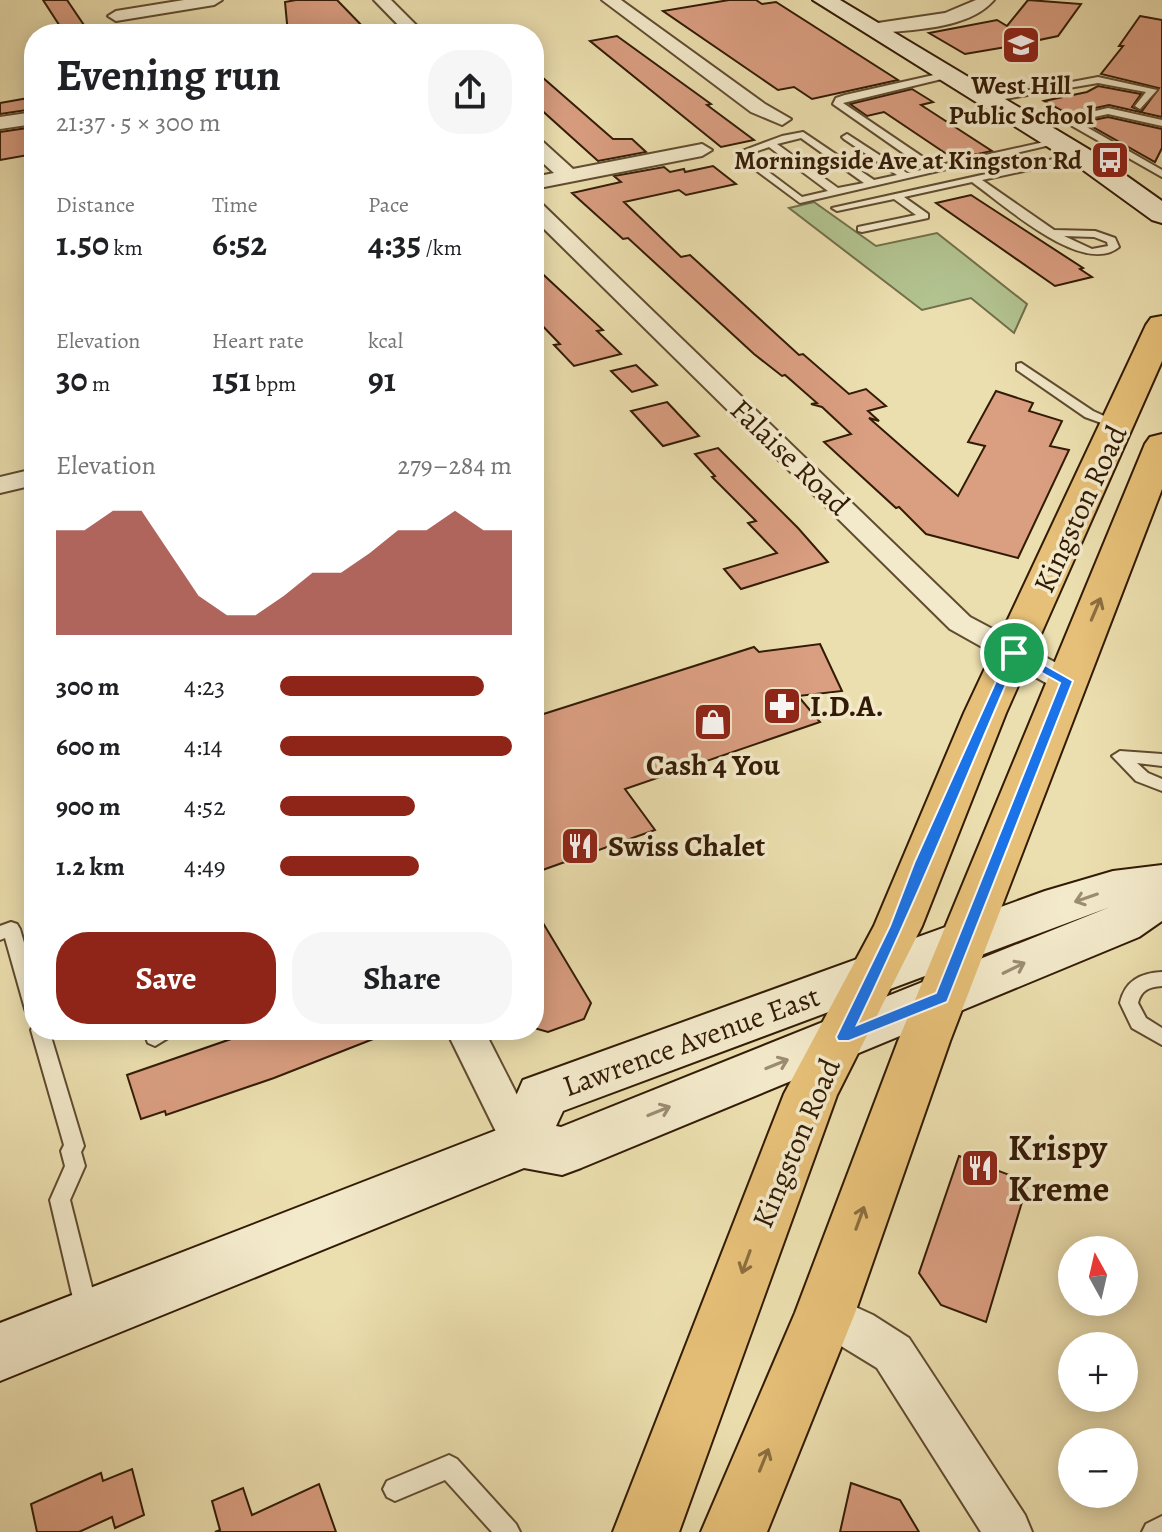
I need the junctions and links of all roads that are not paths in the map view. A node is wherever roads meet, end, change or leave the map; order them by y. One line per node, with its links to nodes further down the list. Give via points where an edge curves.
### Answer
1 (104, 0): 7 (street)
2 (214, 0): 7 (street)
3 (382, 0): 9 (street)
4 (610, 0): 16 (street, via 758,108)
5 (824, 0): 10 (main road)
6 (986, 0): 10 (street, via 955,15)
7 (116, 16): 8 (street)
8 (121, 24)
9 (407, 24)
10 (871, 29): 11 (main road)
11 (947, 75): 12 (main road); 25 (lane, via 848,97 838,104)
12 (987, 99): 14 (lane, via 1098,80 1152,90); 19 (main road)
13 (1102, 104): 19 (lane)
14 (1140, 106)
15 (24, 119): 17 (street)
16 (782, 119)
17 (0, 123)
18 (1162, 123): 22 (lane, via 1108,111)
19 (1028, 124): 22 (main road)
20 (847, 137): 28 (lane)
21 (770, 143): 31 (lane, via 803,135); 32 (lane); 32 (lane, via 739,154 800,200)
22 (1075, 146): 25 (lane); 26 (lane); 29 (lane); 34 (main road); 36 (main road)
23 (702, 150): 27 (street)
24 (544, 153): 27 (street)
25 (935, 170): 28 (lane)
26 (1162, 174)
27 (568, 176): 30 (street)
28 (906, 177): 31 (lane)
29 (974, 179): 33 (lane); 39 (lane)
30 (544, 181)
31 (872, 184): 32 (lane)
32 (836, 192)
33 (897, 196): 35 (lane); 38 (lane, via 924,216)
34 (1162, 197)
35 (837, 208)
36 (1162, 214)
37 (544, 217): 46 (street, Falaise Road, via 960,623)
38 (862, 229)
39 (1054, 233)
40 (1162, 325): 42 (main road, Kingston Road)
41 (1021, 367): 42 (lane, via 1089,414)
42 (1118, 425): 46 (main road, Kingston Road)
43 (1162, 444): 47 (main road, Kingston Road, one-way to 43)
44 (24, 479): 45 (street)
45 (0, 485)
46 (1014, 653): 47 (street, Falaise Road); 54 (main road, Kingston Road)
47 (1066, 681): 53 (main road, Kingston Road)
48 (1162, 760): 49 (lane, via 1120,756 1142,777)
49 (1162, 785)
50 (1162, 883): 53 (main road, Lawrence Avenue East, one-way to 53, via 1101,893)
51 (1162, 897): 57 (main road, Lawrence Avenue East, one-way to 51, via 1122,924)
52 (0, 933): 55 (lane, via 11,929)
53 (964, 941): 54 (main road, Lawrence Avenue East); 57 (main road, Kingston Road)
54 (874, 973): 58 (main road, Kingston Road); 62 (main road, Lawrence Avenue East, via 542,1096)
55 (24, 974)
56 (1162, 979): 59 (lane, via 1135,987 1129,1003 1139,1023)
57 (942, 997): 58 (main road, Lawrence Avenue East); 63 (main road, Kingston Road, one-way to 57)
58 (843, 1037): 62 (main road, Lawrence Avenue East, one-way to 58, via 562,1151); 69 (main road, Kingston Road, one-way to 69, via 805,1108)
59 (1162, 1037)
60 (43, 1040): 64 (lane, via 74,1146 75,1166 60,1200)
61 (470, 1040): 62 (street)
62 (522, 1144): 64 (main road)
63 (825, 1313): 70 (main road, Kingston Road, one-way to 63); 71 (street, via 893,1353)
64 (88, 1316): 65 (main road)
65 (0, 1352)
66 (395, 1489): 68 (lane, via 449,1467)
67 (1162, 1528): 72 (lane)
68 (508, 1532)
69 (646, 1532)
70 (734, 1532)
71 (1008, 1532)
72 (1154, 1532)

